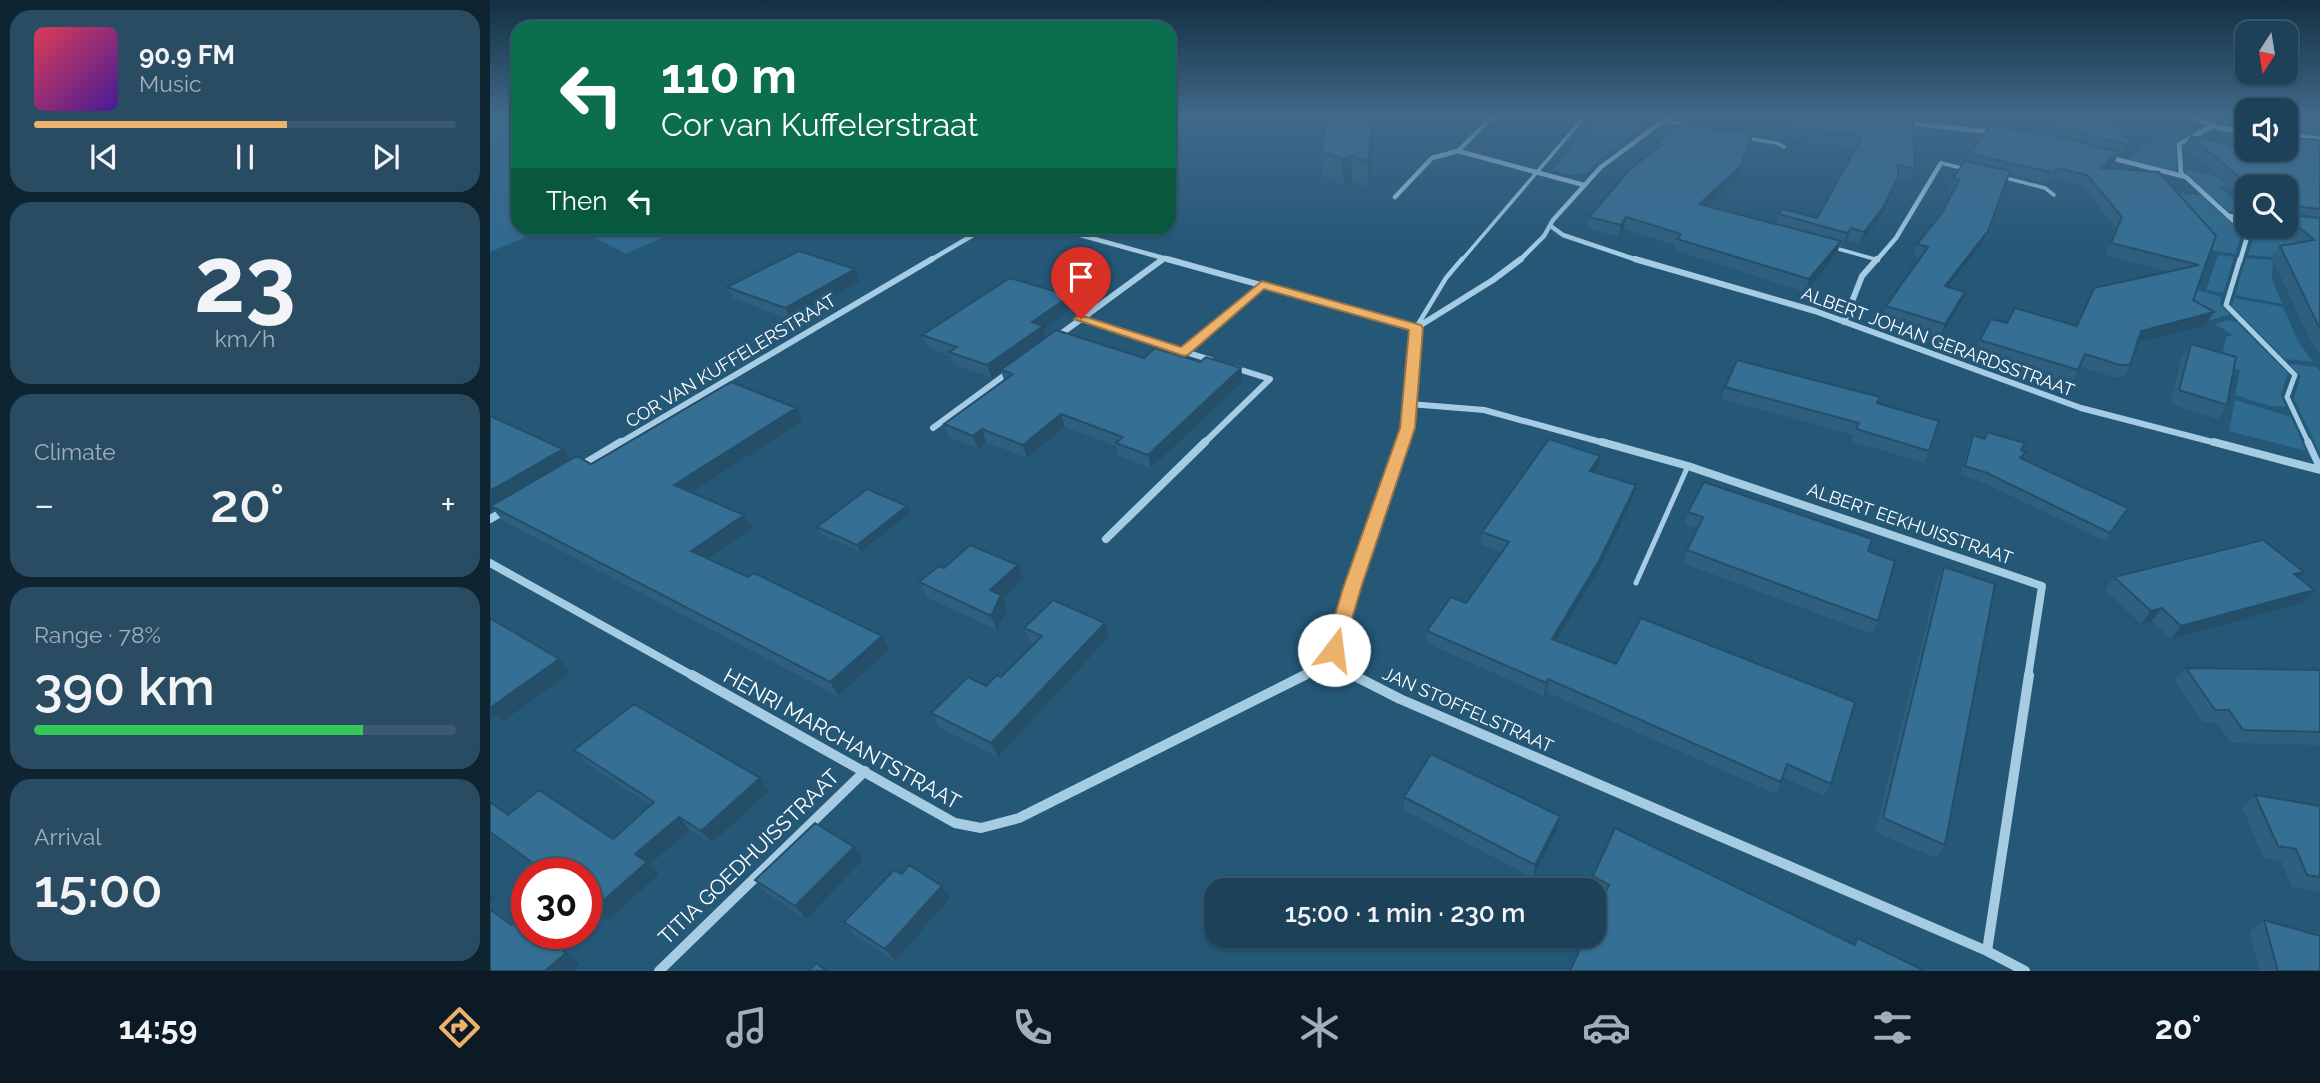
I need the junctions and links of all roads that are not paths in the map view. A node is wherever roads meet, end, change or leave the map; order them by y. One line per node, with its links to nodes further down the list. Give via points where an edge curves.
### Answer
1 (1429, 161): 14 (street)
2 (1497, 161): 9 (street)
3 (1547, 161): 9 (lane)
4 (1609, 161): 12 (street)
5 (2126, 161): 11 (street)
6 (2180, 161): 11 (street)
7 (1941, 163): 8 (lane); 22 (street)
8 (1966, 169)
9 (1538, 172): 12 (street); 26 (lane, via 1446,278)
10 (1991, 175): 13 (lane, via 2041,187)
11 (2186, 177): 15 (street)
12 (1584, 185): 17 (street, via 1553,220)
13 (2054, 195)
14 (1395, 197)
15 (2228, 216): 16 (street); 34 (street, via 2248,234 2226,305 2295,375 2287,397)
16 (2235, 216)
17 (1552, 228): 25 (street, ALBERT JOHAN GERARDSSTRAAT, via 1655,266); 26 (street, via 1529,255)
18 (973, 235): 33 (street, COR VAN KUFFELERSTRAAT)
19 (1081, 235): 21 (street)
20 (1829, 246): 22 (lane)
21 (1165, 258): 23 (street); 24 (street)
22 (1878, 260): 25 (street, via 1862,276)
23 (1262, 285): 26 (street); 28 (street)
24 (1081, 319): 27 (street); 28 (street)
25 (1844, 322): 34 (street, ALBERT JOHAN GERARDSSTRAAT, via 2081,408)
26 (1416, 328): 30 (street)
27 (1048, 344)
28 (1184, 352): 37 (street, via 1270,379)
29 (1014, 369): 31 (street)
30 (1410, 404): 32 (street, ALBERT EEKHUISSTRAAT, via 1484,410); 40 (street, via 1407,428 1335,641)
31 (933, 428)
32 (1688, 466): 39 (lane); 42 (street, ALBERT EEKHUISSTRAAT, via 2042,586)
33 (577, 468)
34 (2320, 469)
35 (512, 506): 36 (street)
36 (490, 519)
37 (1106, 538)
38 (490, 563): 41 (street, HENRI MARCHANTSTRAAT)
39 (1636, 583)
40 (1337, 659): 41 (street, HENRI MARCHANTSTRAAT, via 1000,825 955,824); 42 (street, JAN STOFFELSTRAAT, via 1354,676 1400,699)
41 (865, 771): 43 (street, TITIA GOEDHUISSTRAAT)
42 (1987, 951): 44 (street, JAN STOFFELSTRAAT)
43 (659, 971)
44 (2025, 971)

